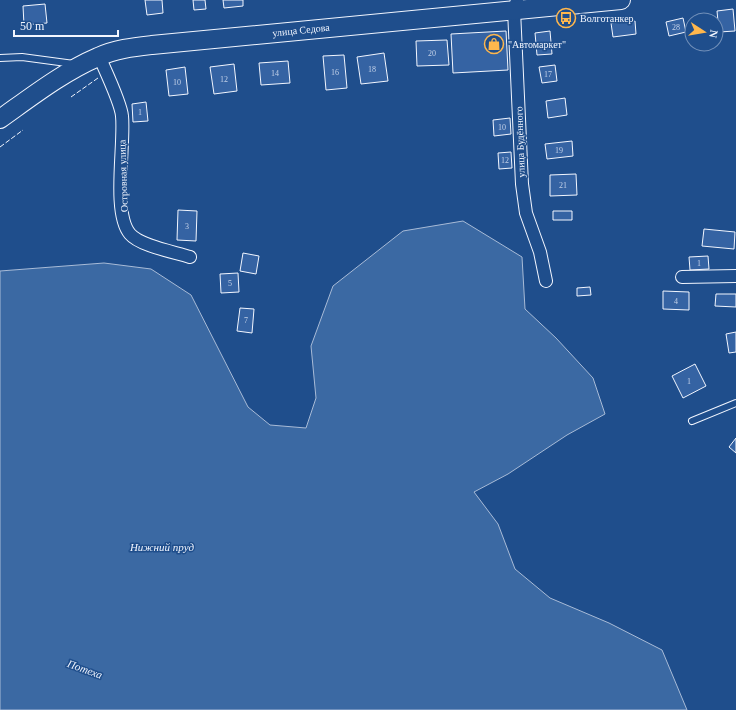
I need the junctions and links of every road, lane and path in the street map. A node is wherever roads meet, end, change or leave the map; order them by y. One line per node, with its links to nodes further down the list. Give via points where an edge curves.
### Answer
1 (621, 0): 2 (main road, улица Седова)
2 (516, 5): 3 (main road, улица Седова, via 152,45 122,49); 10 (street, улица Будённого, via 522,184 526,214 540,252)
3 (100, 56): 5 (main road, улица Седова); 7 (street, Островная улица, via 122,115 120,164 122,209 126,226 138,241)
4 (0, 58): 5 (lane, via 22,56)
5 (81, 65): 6 (main road, улица Седова)
6 (0, 119)
7 (190, 257)
8 (682, 276): 9 (street)
9 (736, 276)
10 (546, 281)
11 (736, 403): 12 (lane)
12 (692, 421)

